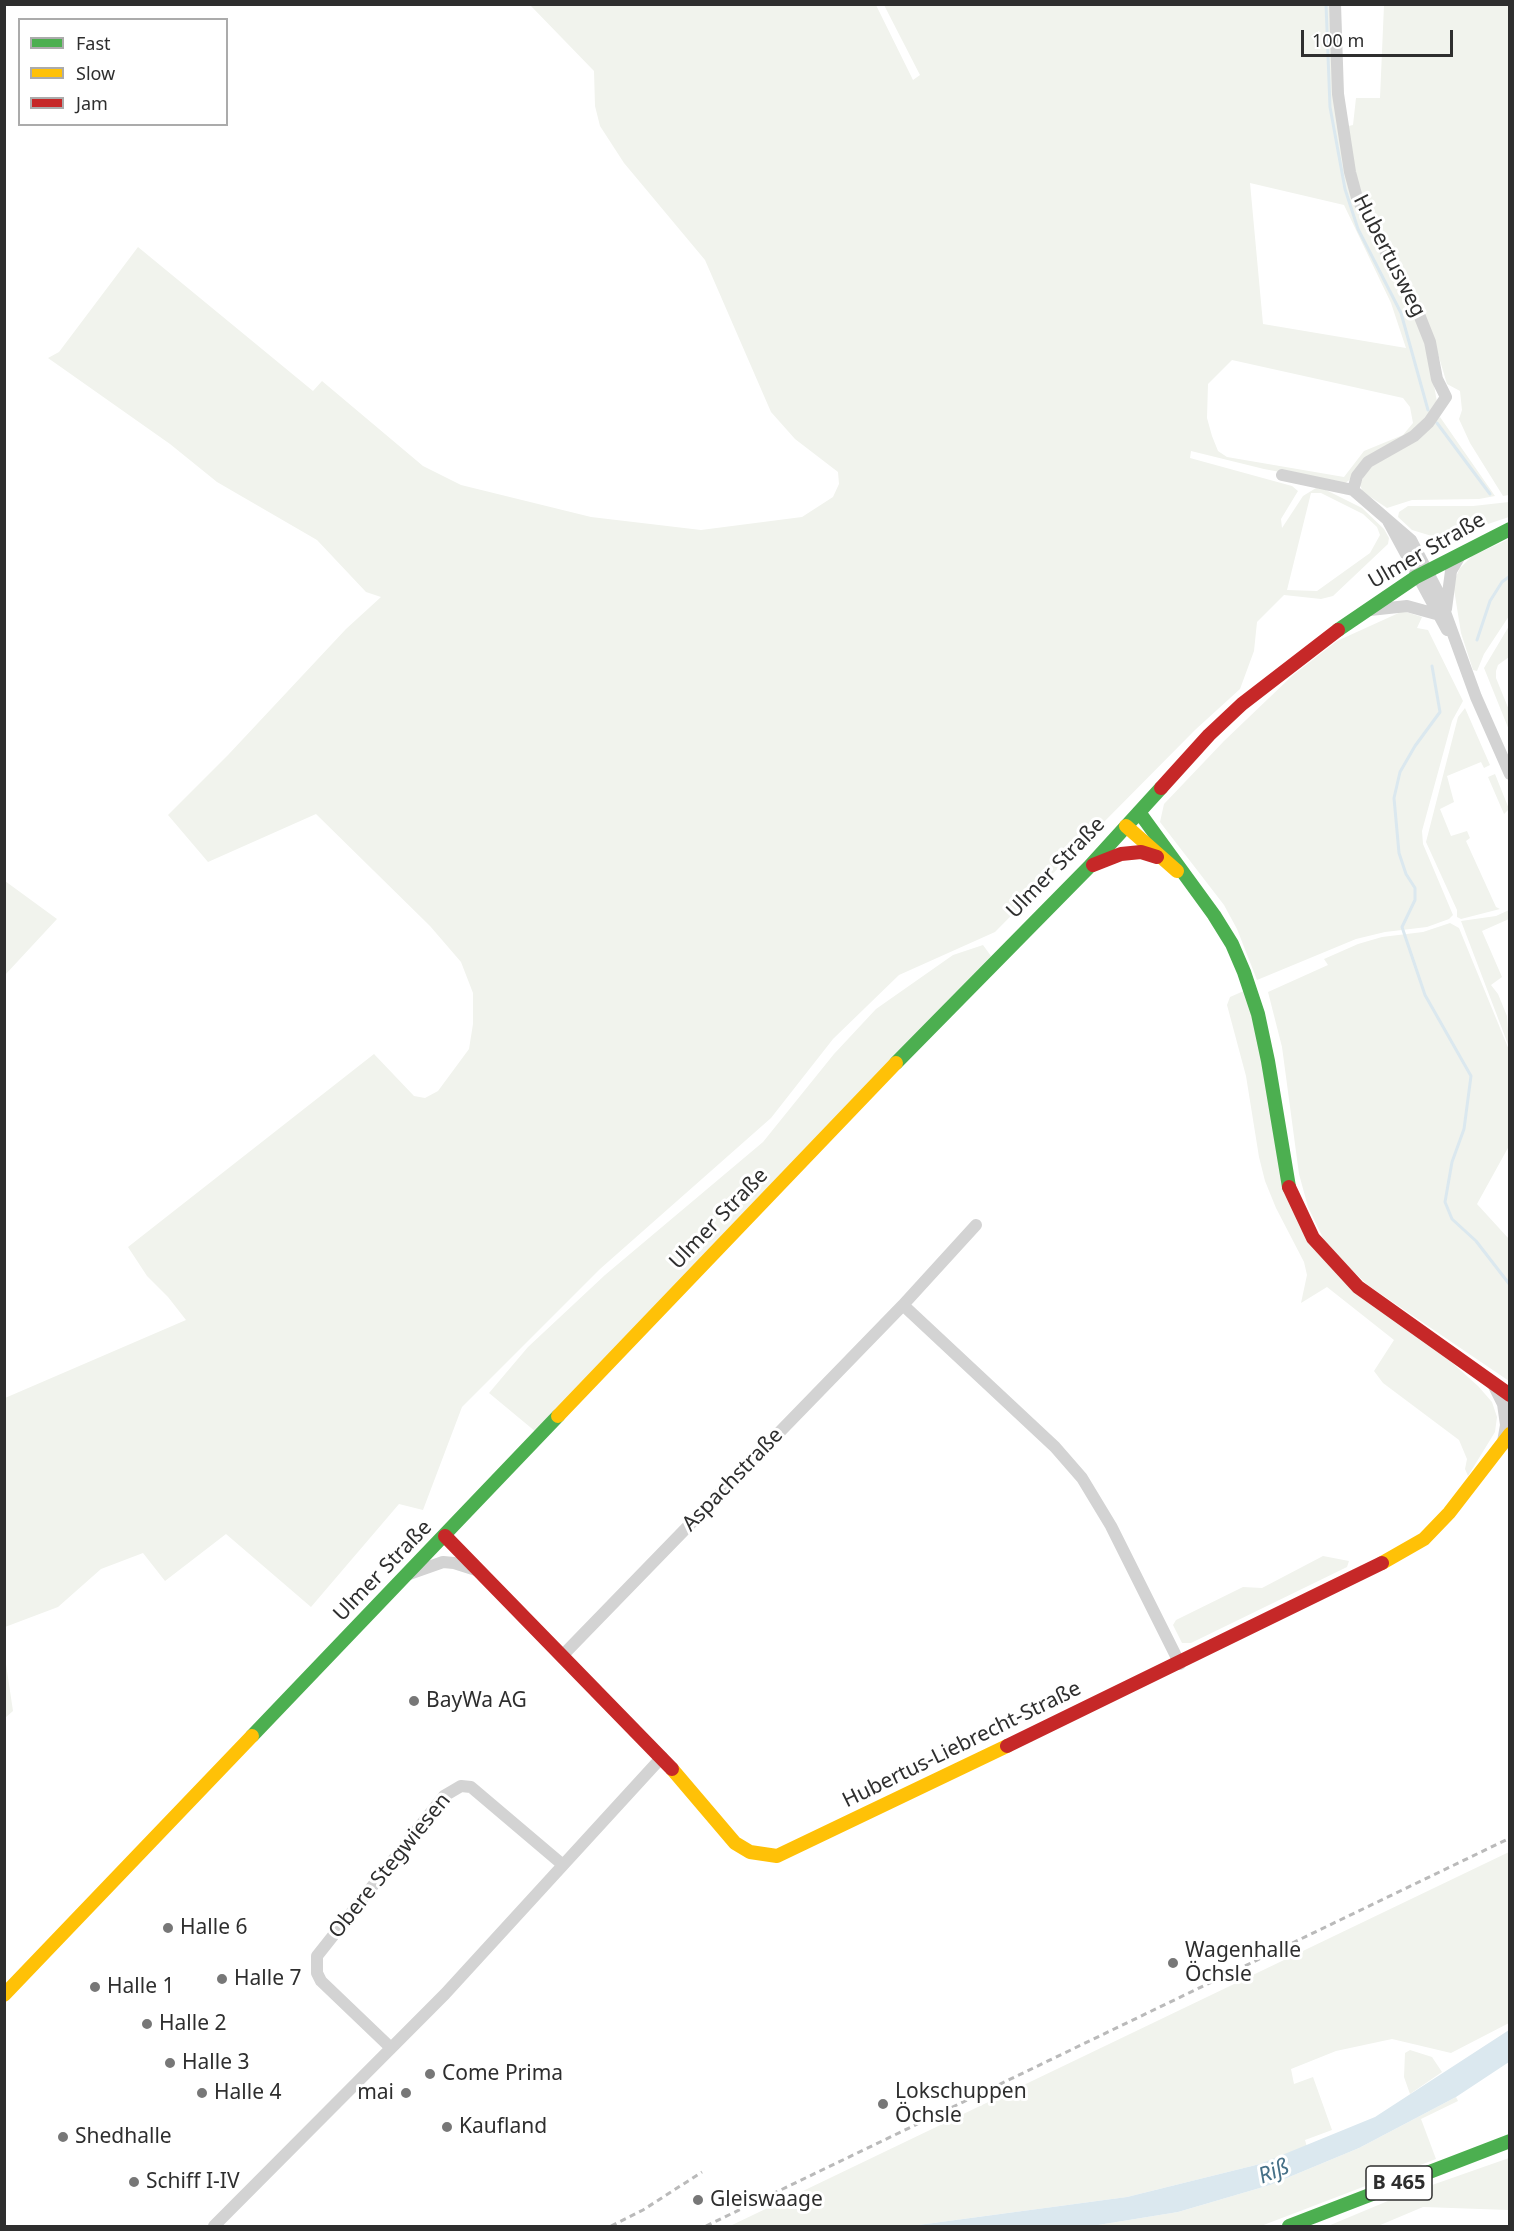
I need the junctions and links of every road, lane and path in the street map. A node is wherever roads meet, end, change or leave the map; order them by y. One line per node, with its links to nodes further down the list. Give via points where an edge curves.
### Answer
1 (1335, 4): 3 (street, Hubertusweg, via 1338,94 1357,198 1418,312 1446,397 1414,436 1368,462 1357,476)
2 (1282, 475): 3 (street)
3 (1353, 490): 6 (street, via 1411,540)
4 (1509, 529): 5 (main road, Ulmer Straße)
5 (1462, 552): 6 (main road, Ulmer Straße); 8 (street, via 1451,571)
6 (1422, 573): 7 (main road, Ulmer Straße); 8 (street)
7 (1365, 611): 8 (street, via 1407,606); 10 (main road, Ulmer Straße, via 1242,704)
8 (1441, 614): 9 (street)
9 (1509, 774)
10 (1138, 812): 11 (main road, Ulmer Straße); 14 (main road)
11 (1126, 826): 12 (main road); 13 (main road, Ulmer Straße)
12 (1159, 858): 13 (main road, via 1141,852 1121,854); 14 (main road)
13 (1089, 867): 20 (main road, Ulmer Straße, via 969,987)
14 (1187, 879): 17 (main road, via 1232,944 1244,972 1268,1061 1284,1167 1313,1238 1358,1287)
15 (976, 1225): 16 (street, Aspachstraße)
16 (903, 1305): 23 (street, Aspachstraße); 24 (street, via 1055,1447 1082,1478 1111,1526)
17 (1491, 1380): 18 (main road); 19 (street, Hubertus-Liebrecht-Straße, via 1503,1404)
18 (1509, 1395)
19 (1506, 1438): 24 (main road, Hubertus-Liebrecht-Straße, via 1468,1491 1424,1539)
20 (446, 1536): 21 (main road, Hubertus-Liebrecht-Straße); 22 (main road, Ulmer Straße)
21 (482, 1572): 22 (street, Hubertus-Liebrecht-Straße, via 443,1562); 23 (main road, Hubertus-Liebrecht-Straße)
22 (408, 1575): 27 (main road, Ulmer Straße)
23 (562, 1656): 25 (main road, Hubertus-Liebrecht-Straße)
24 (1180, 1664): 25 (main road, Hubertus-Liebrecht-Straße, via 777,1856 750,1852 735,1843)
25 (662, 1757): 26 (street)
26 (563, 1865): 28 (street); 28 (street, Obere Stegwiesen, via 471,1786 461,1786 444,1796 317,1956 321,1981)
27 (8, 1992)
28 (391, 2048): 30 (street)
29 (1509, 2141): 31 (main road, B 465)
30 (214, 2226)
31 (1288, 2226)

